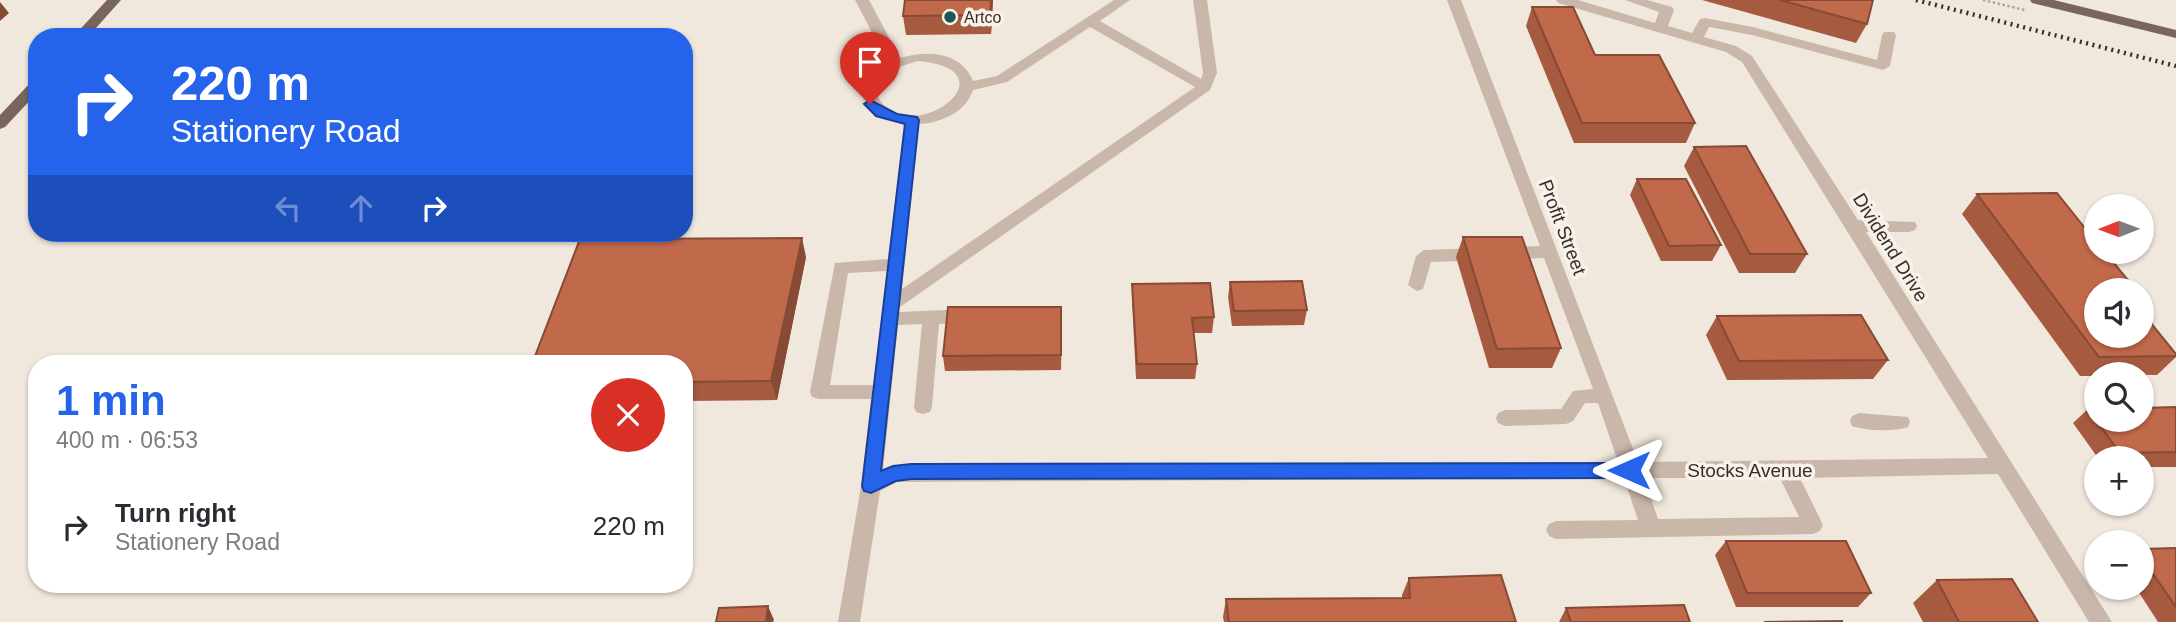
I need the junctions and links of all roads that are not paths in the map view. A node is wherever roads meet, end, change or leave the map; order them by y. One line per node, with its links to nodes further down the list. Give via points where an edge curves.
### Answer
1 (114, 0): 10 (main road)
2 (862, 0): 17 (street)
3 (1124, 0): 9 (street)
4 (1200, 0): 19 (street, via 1210,73)
5 (1454, 0): 25 (street, Profit Street)
6 (1563, 0): 11 (street, Dividend Drive)
7 (1632, 0): 11 (street, via 1667,10)
8 (2037, 0): 13 (main road)
9 (1089, 21): 18 (street, via 1002,79); 19 (street)
10 (88, 28)
11 (1660, 29): 15 (street, Dividend Drive)
12 (1753, 31): 14 (street, via 1883,66); 15 (street, via 1705,22); 16 (street)
13 (2176, 34)
14 (1889, 35)
15 (1695, 40): 16 (street, Dividend Drive)
16 (1731, 50): 23 (street, Dividend Drive, via 1747,60 1766,86)
17 (895, 62): 18 (street, via 918,57 948,62 966,77); 21 (street, via 875,74 866,94 880,113)
18 (968, 87): 21 (street, via 965,97 950,110)
19 (1205, 87): 28 (street)
20 (28, 94): 22 (main road)
21 (912, 120): 26 (street)
22 (0, 124)
23 (1853, 226): 24 (street); 37 (street, Dividend Drive)
24 (1909, 226)
25 (1550, 252): 27 (street, via 1424,256); 32 (street, Profit Street)
26 (896, 265): 28 (street); 31 (street, via 841,267 819,392)
27 (1417, 285)
28 (891, 312): 30 (street); 31 (street)
29 (975, 316): 30 (street)
30 (931, 318): 33 (street)
31 (881, 392): 40 (street)
32 (1605, 396): 34 (street, via 1580,396 1566,416); 38 (street, Profit Street)
33 (923, 407)
34 (1505, 418)
35 (1859, 421): 36 (street)
36 (1901, 422)
37 (2002, 466): 39 (street, Stocks Avenue); 44 (street, Dividend Drive)
38 (1629, 470): 39 (street, Stocks Avenue); 40 (street, Stocks Avenue, via 911,472 893,474); 41 (street, Profit Street)
39 (1786, 470): 41 (street, via 1813,525)
40 (871, 486): 43 (street)
41 (1651, 528): 42 (street)
42 (1556, 530)
43 (849, 622)
44 (2101, 622)

